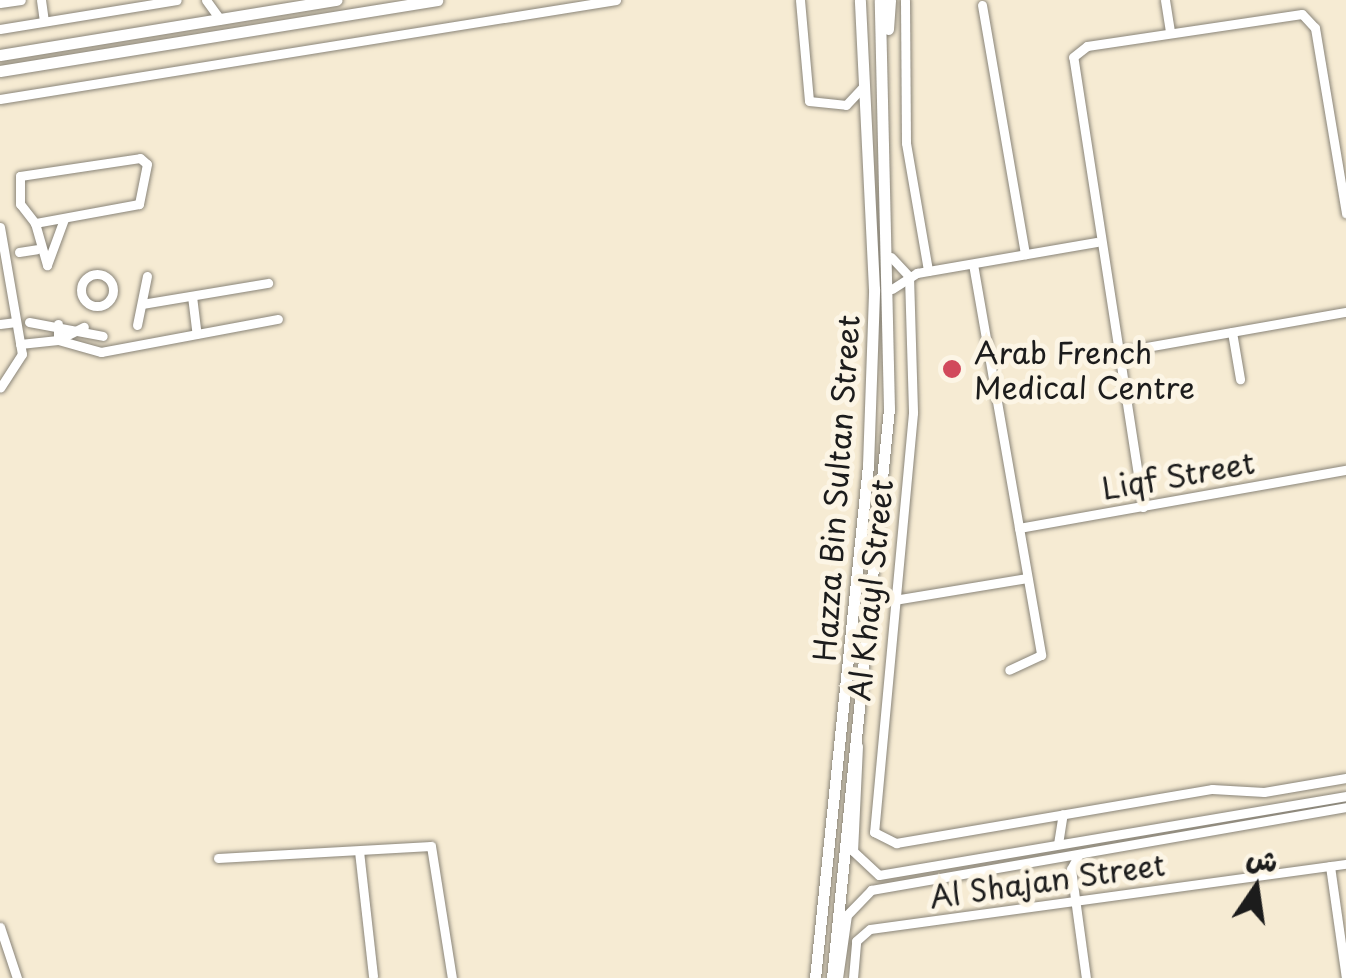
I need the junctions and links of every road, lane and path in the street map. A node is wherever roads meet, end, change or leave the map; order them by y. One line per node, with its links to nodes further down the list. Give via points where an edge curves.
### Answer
1 (21, 0): 14 (street)
2 (40, 0): 19 (street)
3 (177, 0): 19 (street)
4 (337, 0): 18 (main road)
5 (437, 0): 24 (main road)
6 (616, 0): 16 (street)
7 (800, 0): 28 (street, via 810,101)
8 (851, 0): 26 (main road)
9 (860, 0): 26 (main road, Hazza Bin Sultan Street)
10 (880, 0): 25 (main road, Hazza Bin Sultan Street)
11 (890, 0): 25 (main road)
12 (905, 0): 41 (street, via 906,143)
13 (1165, 0): 22 (street)
14 (5, 2)
15 (207, 4): 18 (street); 20 (street)
16 (575, 4): 27 (street)
17 (982, 4): 38 (street)
18 (220, 19): 20 (main road)
19 (44, 21): 21 (street)
20 (198, 23): 23 (main road)
21 (0, 29)
22 (1170, 31): 30 (street, via 1302,14 1314,28); 35 (street, via 1087,46 1070,61)
23 (0, 55)
24 (0, 71)
25 (883, 72): 39 (main road, Hazza Bin Sultan Street)
26 (865, 77): 28 (street); 29 (main road, Hazza Bin Sultan Street)
27 (0, 99)
28 (846, 105): 29 (street)
29 (869, 133): 88 (main road, Hazza Bin Sultan Street, via 868,464)
30 (1340, 145): 31 (street)
31 (1346, 213)
32 (64, 219): 33 (street); 33 (street, via 142,202 145,161 20,176 18,200); 36 (street, via 53,262 41,263)
33 (35, 223): 36 (street)
34 (0, 227): 37 (street)
35 (1096, 242): 38 (street); 61 (street)
36 (37, 249): 37 (street)
37 (12, 253): 51 (street)
38 (1026, 254): 40 (street)
39 (891, 257): 43 (street); 45 (main road, Hazza Bin Sultan Street)
40 (973, 264): 41 (street); 66 (street)
41 (928, 271): 43 (street)
42 (147, 276): 47 (street)
43 (908, 276): 45 (street); 68 (street, Al Khayl Street, via 914,413)
44 (268, 283): 46 (street)
45 (892, 289): 70 (main road, Hazza Bin Sultan Street, via 882,515)
46 (192, 296): 47 (street); 57 (street)
47 (142, 304): 55 (street)
48 (1346, 312): 56 (street)
49 (87, 319): 54 (street); 58 (street); 59 (street)
50 (278, 319): 57 (street)
51 (16, 322): 53 (street); 60 (street)
52 (29, 322): 54 (street)
53 (0, 324)
54 (58, 324): 59 (street)
55 (137, 325)
56 (1232, 332): 61 (street); 62 (street)
57 (197, 334): 59 (street, via 102,352)
58 (103, 336)
59 (58, 340): 60 (street)
60 (20, 344): 63 (street, via 18,369)
61 (1118, 352): 65 (street)
62 (1240, 379)
63 (0, 388)
64 (1346, 470): 65 (street, Liqf Street)
65 (1143, 507): 66 (street, Liqf Street)
66 (1019, 528): 67 (street)
67 (1027, 578): 68 (street); 69 (street, via 1040,659)
68 (894, 600): 74 (street, Al Khayl Street, via 874,832 896,843)
69 (1009, 670)
70 (858, 743): 77 (street, via 853,851 866,871); 89 (main road, Hazza Bin Sultan Street)
71 (1346, 778): 74 (street, Al Khayl Street)
72 (1346, 796): 76 (street)
73 (1346, 807): 76 (street)
74 (1063, 814): 75 (street)
75 (1066, 829): 76 (street); 77 (street)
76 (1081, 848): 77 (street); 82 (street)
77 (1057, 851): 82 (street); 89 (street, via 865,893 846,915)
78 (359, 852): 79 (street); 85 (street); 87 (street, via 436,851)
79 (218, 858)
80 (1346, 864): 81 (street, Al Shajan Street)
81 (1330, 866): 83 (street, Al Shajan Street); 92 (street)
82 (1071, 868): 83 (street)
83 (1076, 901): 90 (street, Al Shajan Street, via 864,931); 91 (street)
84 (0, 927): 86 (street)
85 (373, 976)
86 (17, 978)
87 (452, 978)
88 (814, 978)
89 (835, 978)
90 (854, 978)
91 (1086, 978)
92 (1346, 978)

